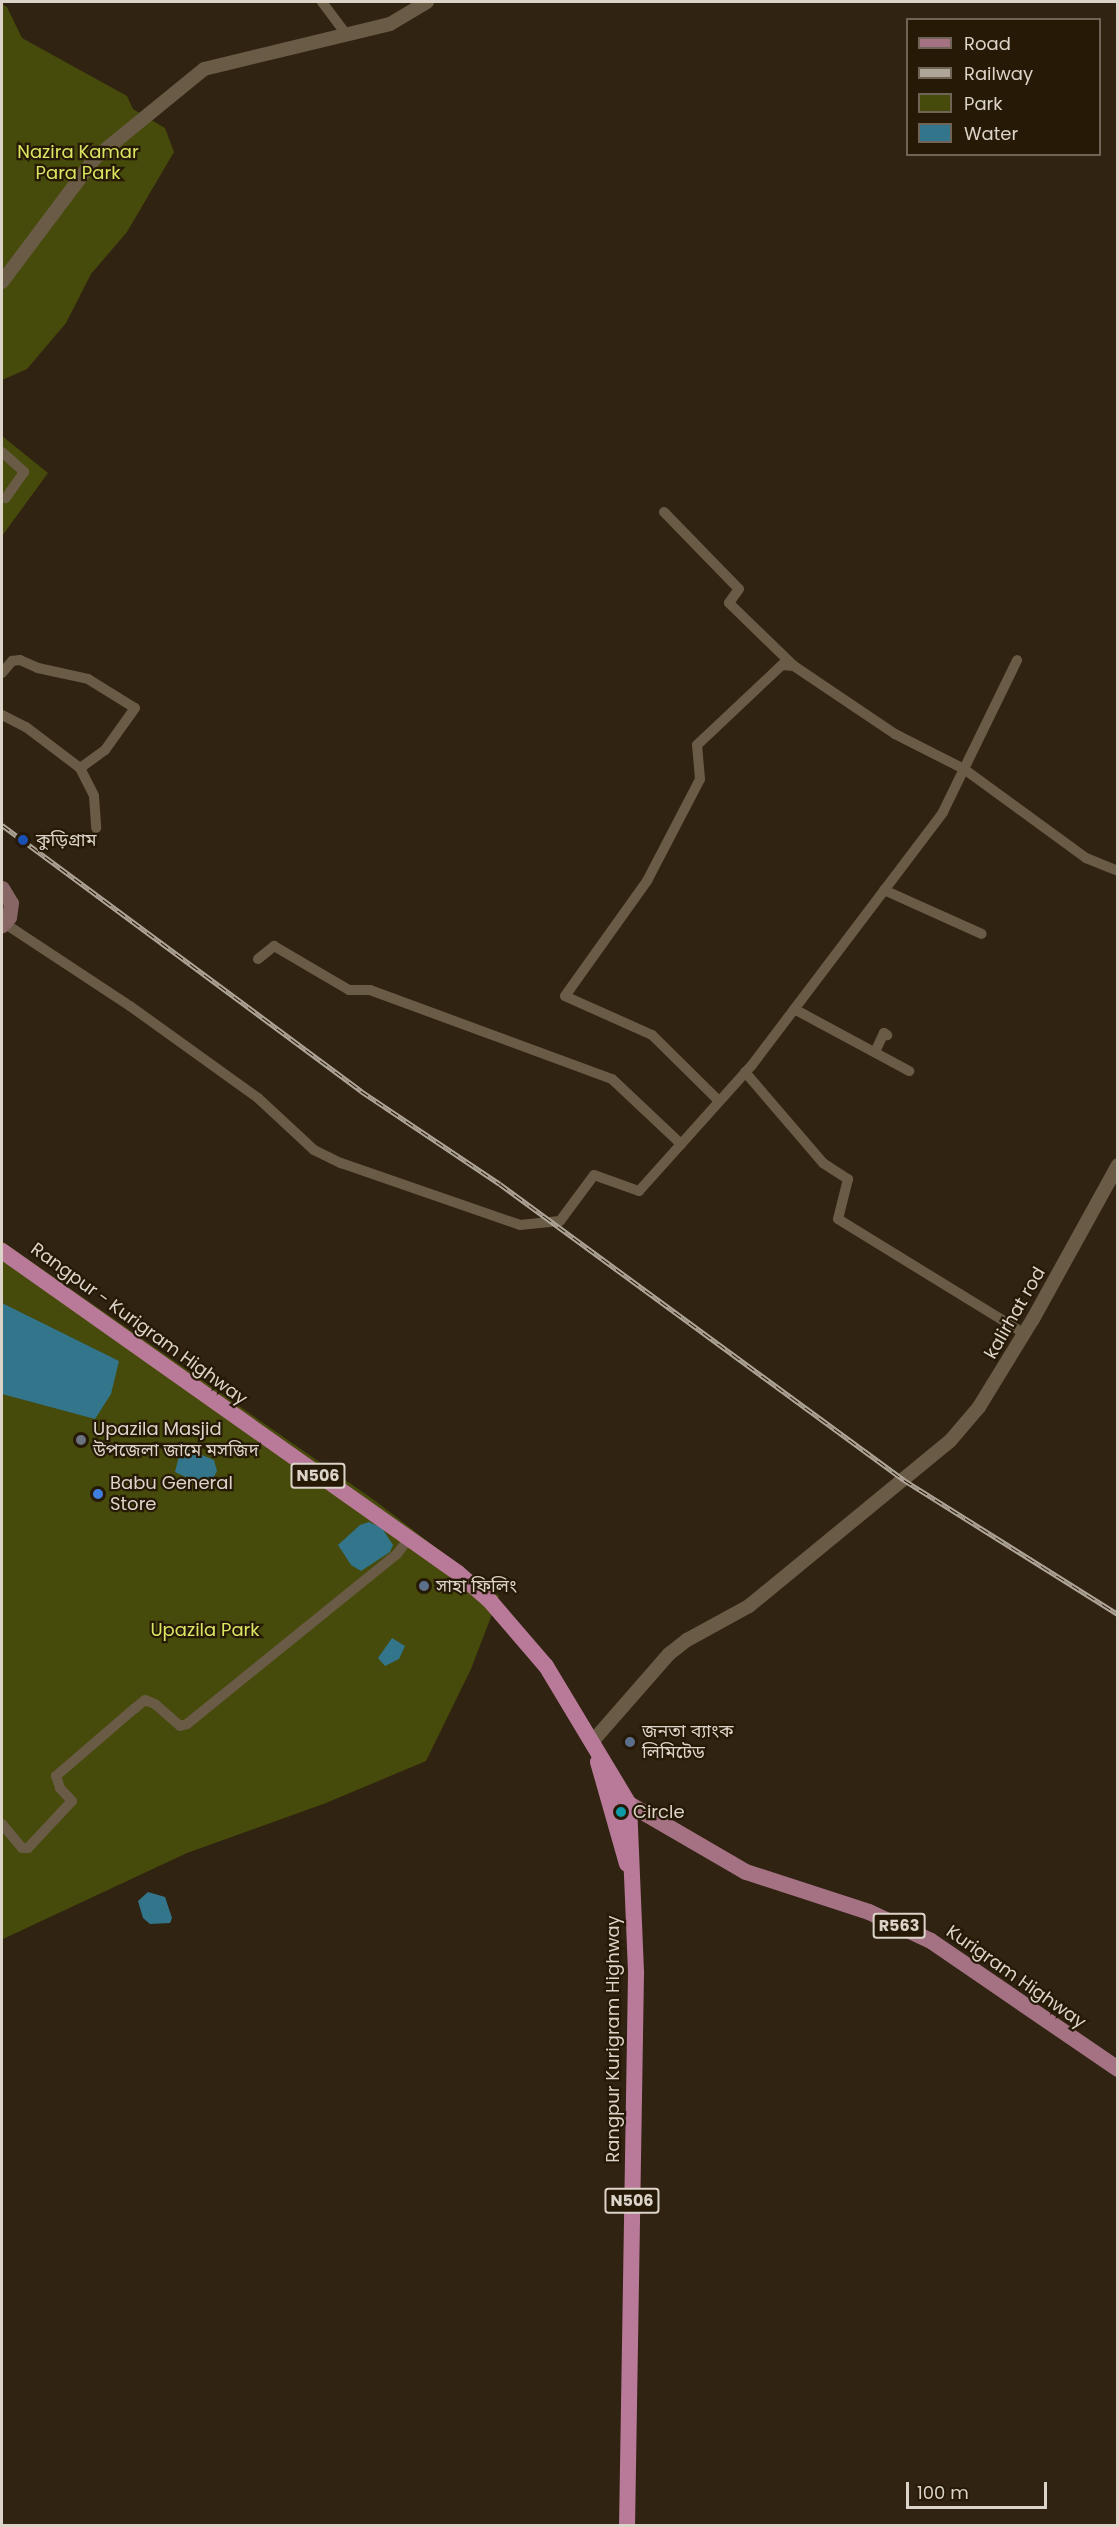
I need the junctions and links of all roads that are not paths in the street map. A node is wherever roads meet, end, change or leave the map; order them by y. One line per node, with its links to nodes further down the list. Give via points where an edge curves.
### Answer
1 (322, 2): 3 (street)
2 (427, 2): 3 (street, via 390,24)
3 (346, 34): 4 (street, via 204,69 95,158)
4 (2, 282)
5 (2, 452): 6 (street, via 24,472)
6 (6, 498)
7 (664, 512): 9 (street, via 739,589 729,603)
8 (1017, 660): 13 (street)
9 (794, 666): 13 (street, via 895,734); 26 (street, via 782,665 697,745 700,779 647,881 565,996 652,1035)
10 (2, 673): 12 (street, via 12,661 20,660 88,679 135,708 105,750)
11 (2, 715): 12 (street, via 26,727)
12 (80, 768): 14 (street, via 94,796)
13 (964, 769): 15 (street, via 1086,858); 17 (street, via 943,812)
14 (96, 828)
15 (1118, 871)
16 (2, 888): 18 (main road, via 11,903)
17 (884, 890): 19 (street); 21 (street)
18 (3, 924): 27 (street, via 130,1006 258,1098 314,1150 467,1208 520,1225 560,1221 594,1175 639,1191)
19 (982, 934)
20 (258, 959): 27 (street, via 274,946 349,990 370,990 612,1079)
21 (794, 1009): 23 (street); 25 (street)
22 (887, 1035): 23 (street, via 884,1032)
23 (875, 1052): 24 (street)
24 (909, 1071)
25 (745, 1072): 26 (street); 30 (street, via 823,1163 848,1179 838,1219)
26 (719, 1101): 27 (street)
27 (681, 1144)
28 (1118, 1165): 30 (street, kalirhat rod)
29 (2, 1251): 31 (highway, Rangpur - Kurigram Highway / N506)
30 (1025, 1334): 32 (street, kalirhat rod, via 972,1416 925,1464 749,1606 669,1654)
31 (409, 1538): 32 (highway, Rangpur - Kurigram Highway / N506, via 474,1587 521,1634 552,1674); 38 (street, via 397,1554 187,1724 180,1726 155,1704 141,1703 56,1776 60,1788 72,1801 28,1848 22,1848)
32 (592, 1742): 33 (highway, N506); 34 (highway, N506)
33 (608, 1802): 34 (main road, Kurigram Highway / R563); 36 (highway, N506)
34 (629, 1804): 35 (main road, Kurigram Highway / R563); 37 (highway, N506)
35 (659, 1822): 37 (main road); 40 (main road, Kurigram Highway / R563, via 746,1872 869,1912 931,1941)
36 (614, 1823): 37 (main road); 39 (highway, N506)
37 (632, 1823): 39 (highway, N506)
38 (2, 1824)
39 (631, 1876): 41 (highway, Rangpur Kurigram Highway / N506, via 636,1974)
40 (1118, 2069)
41 (627, 2526)

